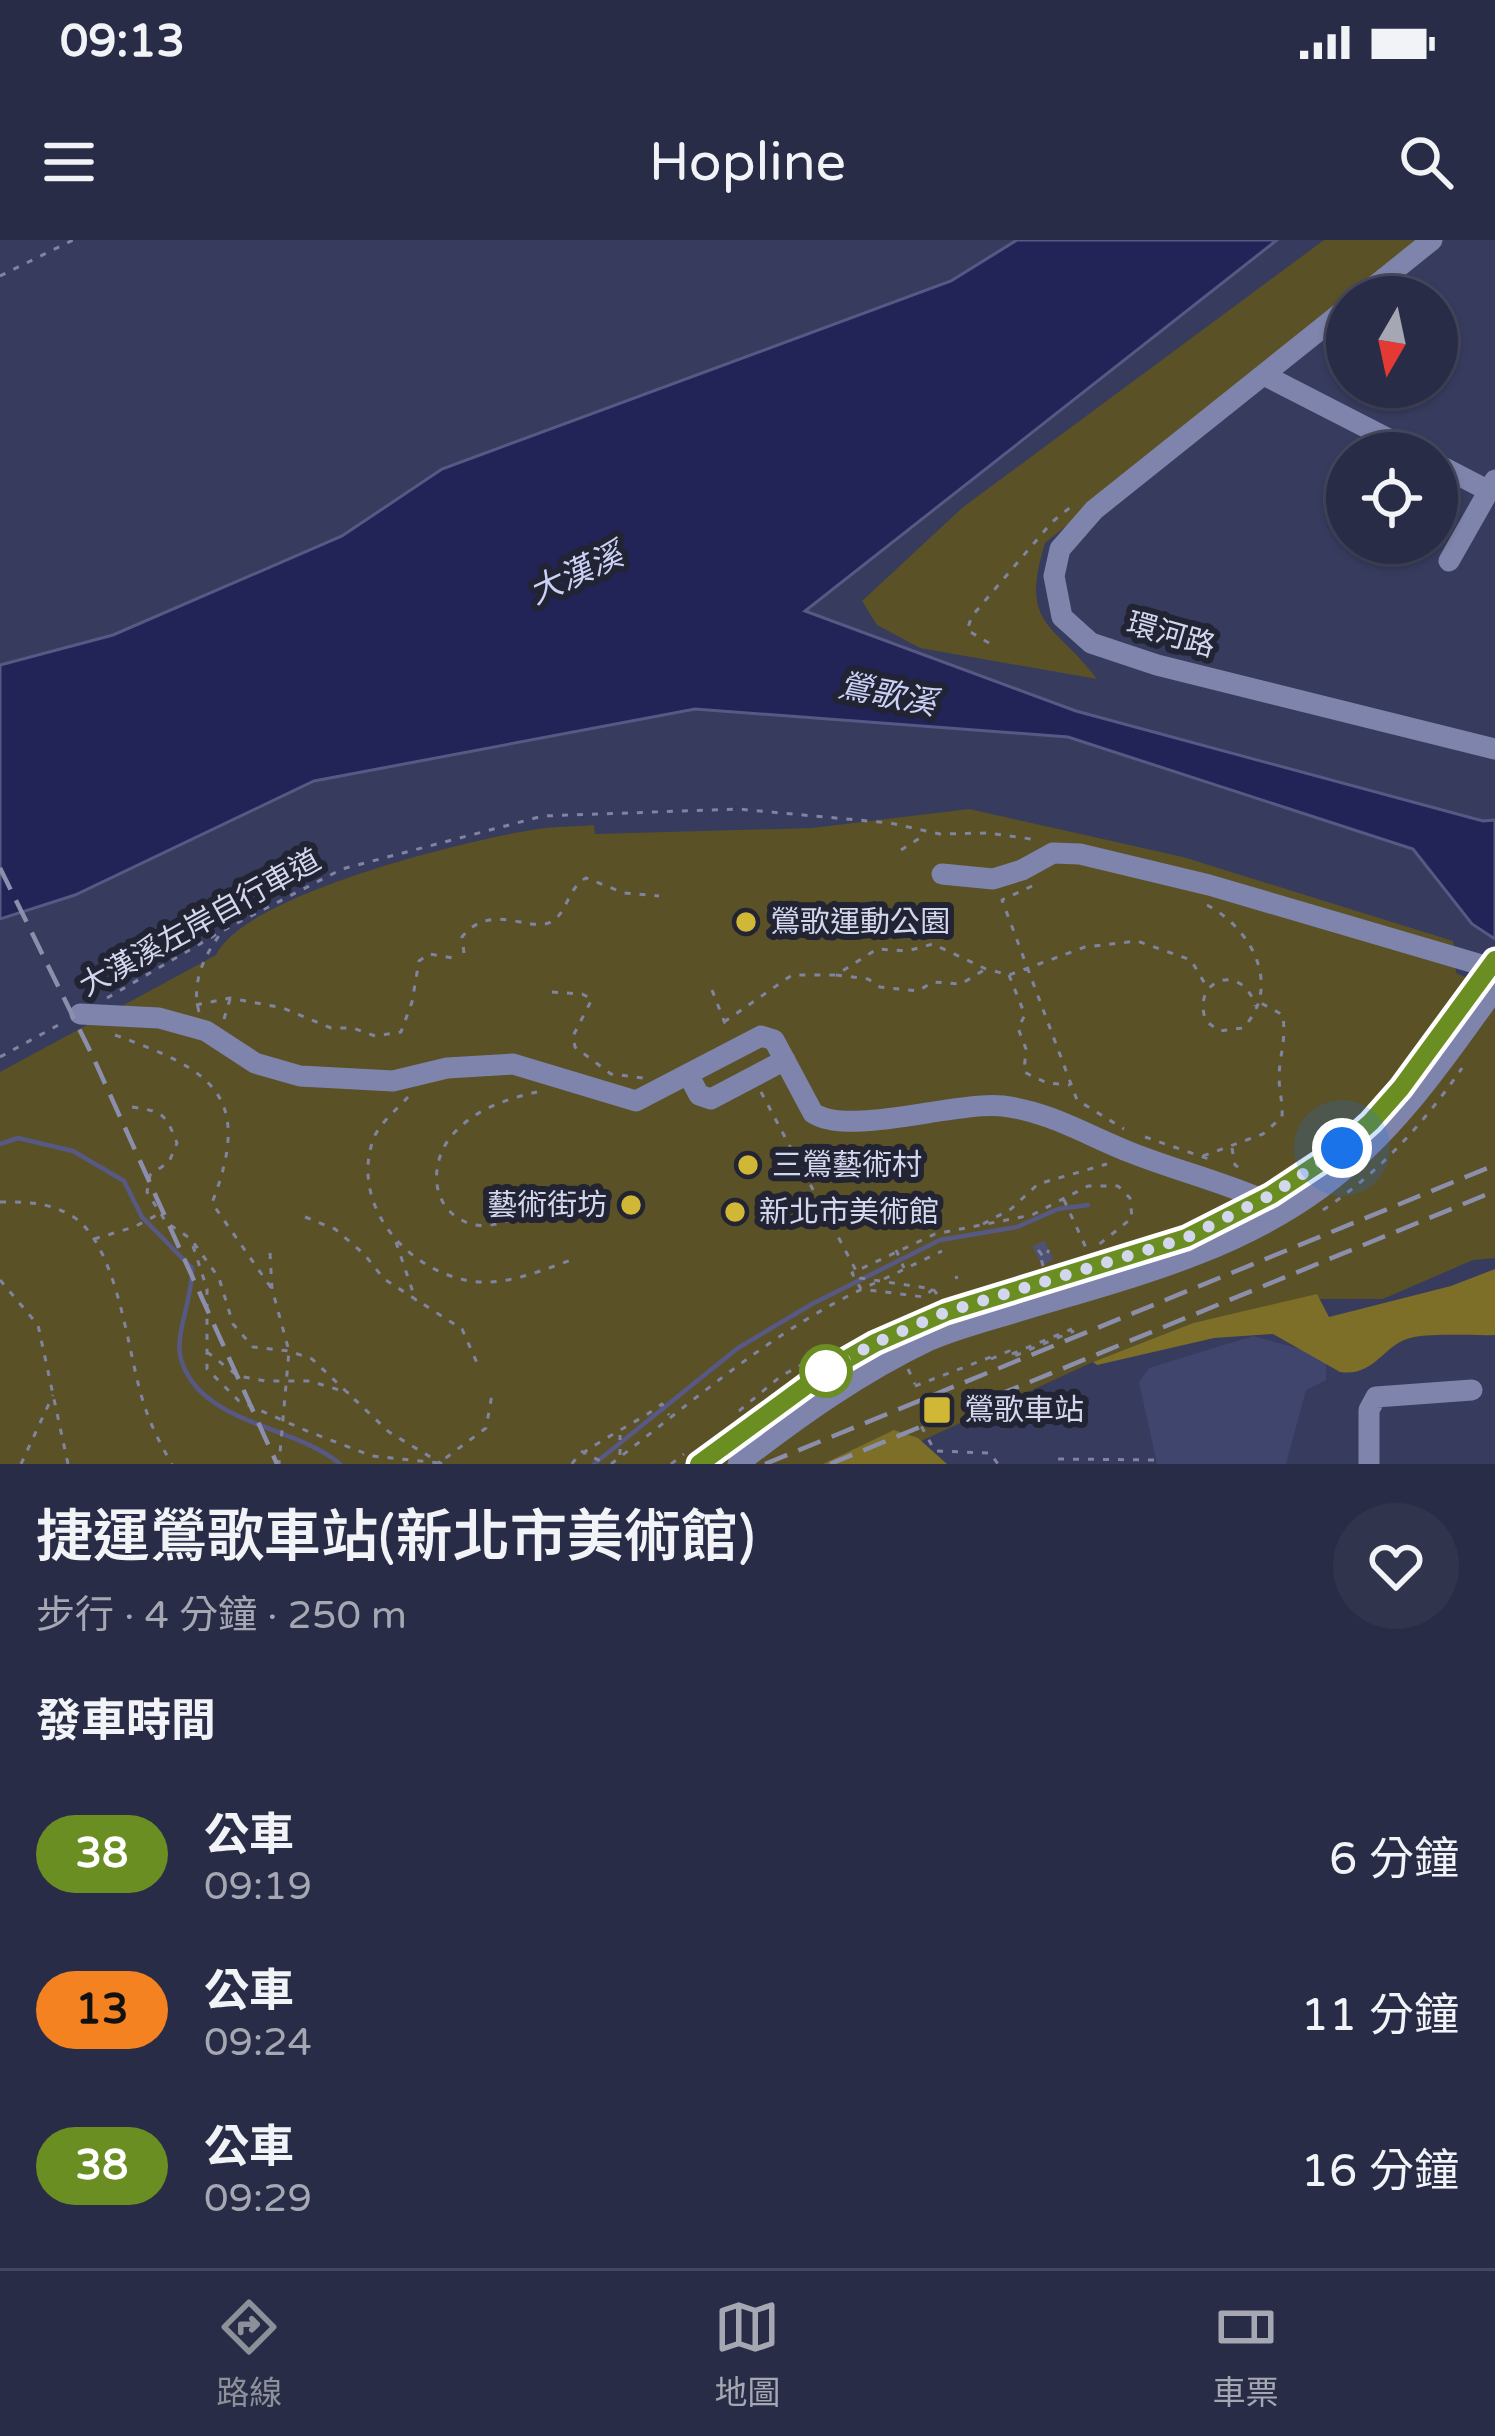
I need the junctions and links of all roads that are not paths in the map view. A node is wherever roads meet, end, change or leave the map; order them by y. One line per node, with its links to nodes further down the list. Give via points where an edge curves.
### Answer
1 (1432, 240): 2 (street)
2 (1387, 276)
3 (1326, 325): 4 (street, 環河路)
4 (1264, 374): 5 (street); 9 (street, 環河路, via 1094,510 1060,549 1054,576 1062,617 1090,643 1157,664)
5 (1376, 432)
6 (1458, 472): 7 (street)
7 (1492, 485): 8 (street)
8 (1458, 545)
9 (1495, 749)
10 (943, 874): 11 (street, via 993,879 1053,853 1079,854)
11 (1494, 971): 15 (street, via 1371,1122); 18 (street, via 1414,1101 1370,1148 1288,1209 1203,1255 931,1340 835,1390)
12 (88, 1014): 14 (street, via 215,1026 255,1064 300,1076 393,1081 513,1064 636,1101)
13 (785, 1060): 14 (street, via 774,1040 761,1036); 14 (street, via 711,1099 699,1095); 15 (street, via 824,1120 1004,1106 1056,1117)
14 (688, 1074)
15 (1261, 1199): 17 (street, via 1186,1238 959,1307 875,1343)
16 (1472, 1390): 19 (street, via 1376,1397)
17 (694, 1457)
18 (738, 1464)
19 (1369, 1464)

